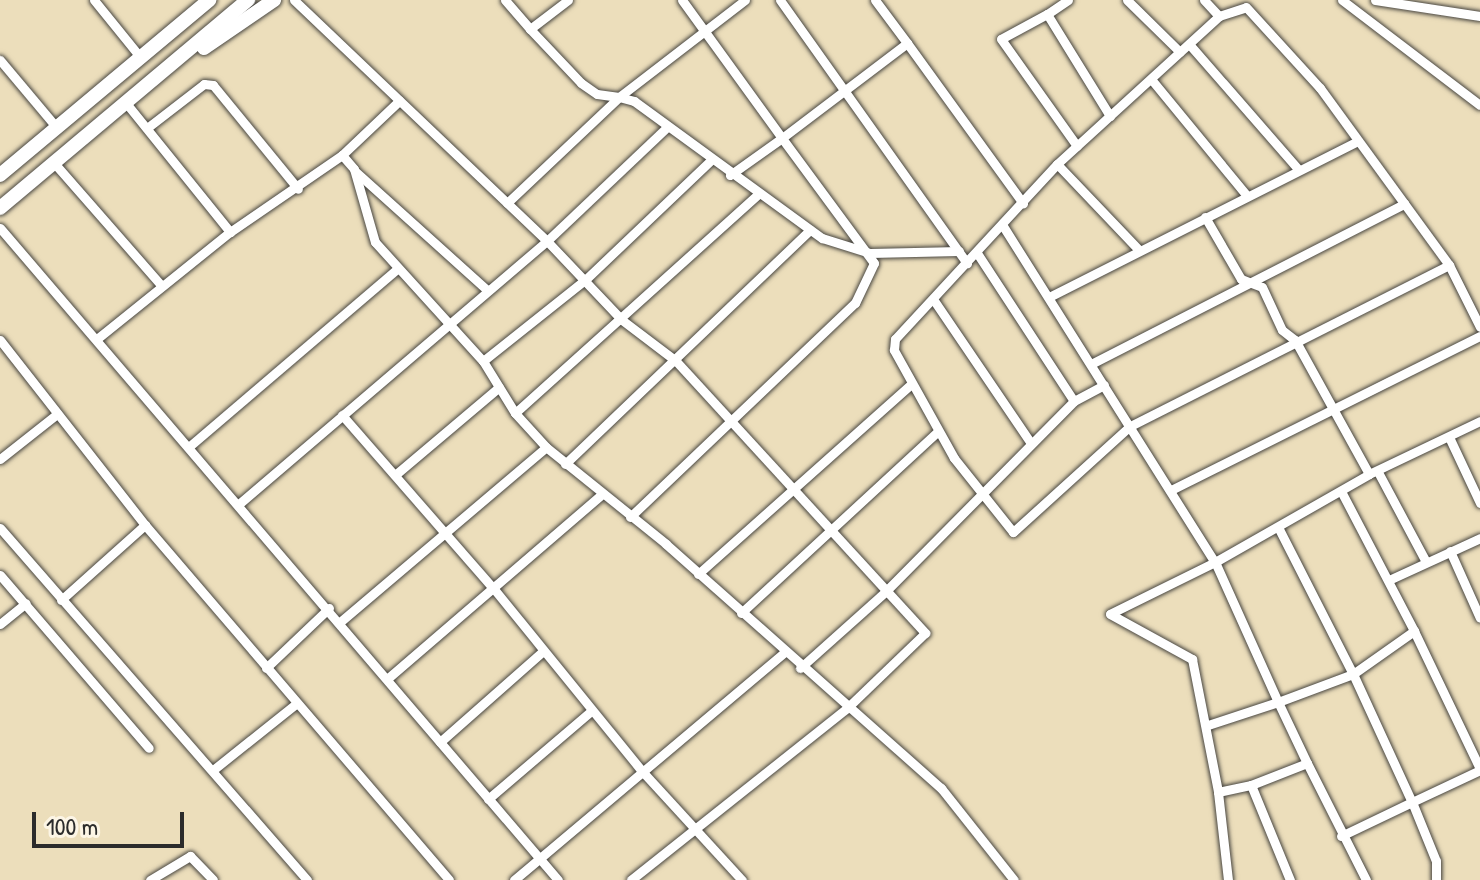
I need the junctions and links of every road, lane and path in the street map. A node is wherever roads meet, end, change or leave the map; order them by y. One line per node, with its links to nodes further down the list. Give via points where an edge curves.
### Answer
1 (94, 0): 25 (street)
2 (209, 0): 25 (highway)
3 (248, 0): 27 (highway)
4 (274, 0): 27 (highway)
5 (294, 0): 31 (street)
6 (505, 0): 20 (street)
7 (568, 0): 20 (street)
8 (682, 0): 21 (street)
9 (745, 0): 21 (street)
10 (780, 0): 29 (street)
11 (875, 0): 22 (street)
12 (1068, 0): 17 (street)
13 (1127, 0): 24 (street)
14 (1204, 0): 18 (street)
15 (1342, 0): 33 (street)
16 (1375, 0): 19 (street)
17 (1047, 14): 34 (street); 40 (street, via 1001,39)
18 (1219, 16): 23 (street); 39 (street, via 1246,7 1320,88)
19 (1480, 16)
20 (530, 29): 30 (street, via 581,83 597,94)
21 (705, 31): 30 (street); 38 (street)
22 (907, 43): 29 (street); 53 (street)
23 (1189, 44): 24 (street); 46 (street)
24 (1180, 52): 28 (street)
25 (141, 58): 35 (highway)
26 (0, 60): 35 (street)
27 (176, 65): 32 (highway)
28 (1151, 79): 34 (street); 51 (street)
29 (847, 91): 38 (street); 63 (street)
30 (619, 97): 37 (street, via 634,101); 52 (street)
31 (399, 101): 41 (street); 52 (street)
32 (126, 103): 36 (street); 43 (highway)
33 (1480, 105)
34 (1110, 116): 40 (street)
35 (57, 128): 47 (highway)
36 (147, 128): 49 (street, via 204,84 213,85); 60 (street)
37 (666, 128): 42 (street); 61 (street)
38 (782, 138): 48 (street); 64 (street)
39 (1358, 141): 46 (street); 54 (street)
40 (1077, 146): 44 (street)
41 (342, 155): 45 (street); 49 (street)
42 (710, 161): 48 (street); 69 (street)
43 (55, 164): 55 (highway); 71 (street)
44 (1057, 164): 53 (street); 62 (street)
45 (354, 169): 68 (street, via 365,221); 72 (street)
46 (1299, 170): 51 (street)
47 (0, 175)
48 (730, 175): 50 (street)
49 (298, 189): 60 (street)
50 (757, 195): 59 (street); 75 (street)
51 (1247, 196): 56 (street)
52 (507, 203): 61 (street)
53 (1023, 203): 57 (street)
54 (1404, 204): 67 (street); 70 (street)
55 (0, 208)
56 (1205, 217): 62 (street); 70 (street, via 1241,279)
57 (1003, 226): 65 (street); 73 (street)
58 (0, 228): 79 (street)
59 (810, 230): 64 (street); 84 (street)
60 (230, 232): 71 (street)
61 (547, 241): 69 (street); 72 (street)
62 (1139, 250): 73 (street)
63 (959, 251): 64 (street); 66 (street)
64 (870, 253): 94 (street, via 874,263 855,303)
65 (977, 253): 66 (street); 89 (street)
66 (967, 263): 74 (street)
67 (1449, 265): 77 (street); 81 (street)
68 (398, 268): 76 (street); 100 (street)
69 (585, 280): 75 (street); 83 (street)
70 (1254, 280): 81 (street, via 1282,330); 85 (street)
71 (161, 285): 79 (street)
72 (487, 290): 76 (street)
73 (1049, 297): 85 (street)
74 (933, 299): 86 (street, via 893,344); 99 (street)
75 (622, 320): 84 (street); 91 (street)
76 (448, 325): 83 (street); 93 (street)
77 (1480, 327)
78 (1480, 336): 90 (street)
79 (98, 338): 100 (street)
80 (0, 340): 82 (street)
81 (1295, 340): 90 (street); 96 (street)
82 (4, 351): 92 (street)
83 (483, 361): 88 (street)
84 (676, 361): 94 (street); 103 (street)
85 (1091, 364): 87 (street)
86 (911, 384): 97 (street); 106 (street)
87 (1104, 385): 89 (street); 96 (street)
88 (499, 387): 91 (street); 105 (street)
89 (1074, 401): 99 (street)
90 (1332, 407): 104 (street); 107 (street)
91 (515, 413): 101 (street)
92 (57, 414): 102 (street); 114 (street)
93 (342, 415): 105 (street); 111 (street)
94 (730, 420): 106 (street); 113 (street)
95 (1480, 421): 98 (street)
96 (1130, 426): 107 (street); 110 (street, via 1019,530 1005,528)
97 (938, 431): 110 (street); 117 (street)
98 (1449, 437): 104 (street); 112 (street)
99 (1031, 443): 110 (street)
100 (191, 445): 111 (street)
101 (546, 447): 103 (street); 118 (street)
102 (0, 459)
103 (565, 464): 109 (street)
104 (1373, 473): 108 (street); 122 (street)
105 (395, 475): 118 (street)
106 (794, 489): 117 (street); 123 (street)
107 (1171, 490): 121 (street)
108 (1342, 493): 115 (street); 125 (street)
109 (600, 496): 113 (street); 126 (street)
110 (982, 496): 127 (street)
111 (240, 503): 130 (street)
112 (1480, 503)
113 (630, 517): 123 (street)
114 (145, 525): 128 (street); 138 (street)
115 (1278, 527): 121 (street); 140 (street)
116 (0, 528): 128 (street)
117 (831, 530): 127 (street); 131 (street)
118 (447, 535): 126 (street); 133 (street)
119 (1480, 538): 120 (street)
120 (1450, 551): 122 (street); 132 (street)
121 (1215, 562): 142 (street); 146 (street, via 1110,614 1192,659)
122 (1426, 562): 125 (street)
123 (698, 574): 131 (street)
124 (0, 575): 129 (street)
125 (1391, 579): 135 (street)
126 (494, 589): 136 (street); 141 (street)
127 (886, 591): 139 (street); 144 (street, via 925,633)
128 (61, 600): 150 (street)
129 (26, 603): 134 (street); 148 (street)
130 (329, 608): 133 (street); 138 (street)
131 (741, 613): 137 (street)
132 (1480, 618)
133 (340, 622): 141 (street)
134 (0, 624)
135 (1414, 631): 140 (street); 151 (street)
136 (541, 653): 145 (street); 147 (street)
137 (784, 653): 139 (street); 152 (street)
138 (266, 668): 143 (street)
139 (800, 668): 144 (street)
140 (1353, 674): 142 (street); 156 (street)
141 (387, 679): 147 (street)
142 (1278, 702): 146 (street); 149 (street)
143 (297, 703): 150 (street); 164 (street)
144 (847, 708): 157 (street); 160 (street, via 941,788)
145 (591, 711): 152 (street); 155 (street)
146 (1208, 725): 154 (street)
147 (440, 742): 155 (street)
148 (149, 748)
149 (1307, 763): 153 (street); 158 (street)
150 (213, 770): 163 (street)
151 (1480, 770): 156 (street)
152 (642, 771): 157 (street); 159 (street)
153 (1251, 785): 154 (street); 172 (street)
154 (1218, 792): 171 (street)
155 (488, 799): 159 (street)
156 (1412, 802): 158 (street); 174 (street, via 1436,861)
157 (697, 828): 167 (street); 168 (street)
158 (1341, 836): 173 (street)
159 (537, 859): 165 (street); 166 (street)
160 (1007, 871): 169 (street); 170 (street)
161 (150, 880): 162 (street, via 190,856)
162 (213, 880)
163 (307, 880)
164 (449, 880)
165 (514, 880)
166 (558, 880)
167 (631, 880)
168 (742, 880)
169 (997, 880)
170 (1014, 880)
171 (1228, 880)
172 (1290, 880)
173 (1366, 880)
174 (1436, 880)

